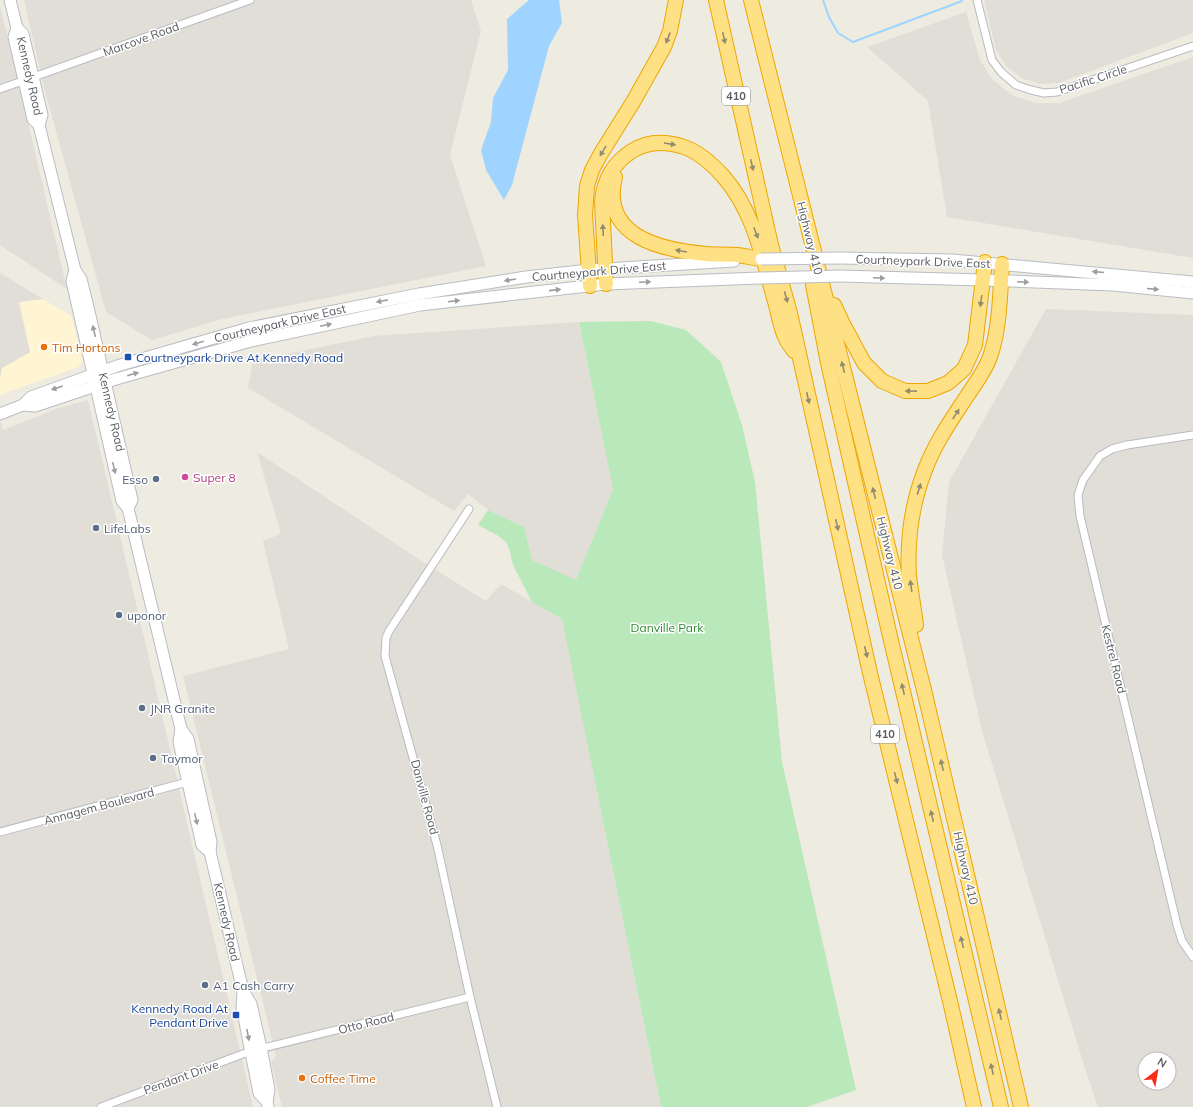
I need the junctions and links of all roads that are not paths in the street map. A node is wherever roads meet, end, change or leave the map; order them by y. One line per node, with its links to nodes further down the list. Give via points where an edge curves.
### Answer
1 (10, 0): 8 (main road, Kennedy Road, via 17,28 22,34)
2 (250, 0): 8 (street, Marcove Road)
3 (676, 0): 16 (highway, one-way to 16, via 664,47 600,155 587,186 585,215)
4 (716, 0): 23 (highway, 410, one-way to 23, via 771,245)
5 (750, 0): 11 (highway, Highway 410); 38 (highway, one-way to 5, via 887,625)
6 (977, 0): 7 (street, Pacific Circle, via 992,60 1016,85 1044,93 1057,92)
7 (1193, 46)
8 (28, 79): 9 (street, Marcove Road); 24 (main road, Kennedy Road, via 42,115 40,125 75,270 72,281)
9 (0, 89)
10 (633, 151): 12 (highway, one-way to 10, via 691,253 665,248 643,240 627,229 615,210 612,188 621,164); 15 (highway, one-way to 10, via 603,191 607,177 614,167); 23 (highway, one-way to 23, via 641,146 664,142 688,148 706,159 728,181 750,219 759,242 785,337)
11 (796, 182): 17 (highway, one-way to 11, via 975,345 964,369 948,383 928,391 905,391 882,381 864,363 831,299 817,242); 28 (highway, Highway 410, one-way to 11)
12 (761, 259): 13 (main road, Courtneypark Drive East, bridge, via 839,258); 15 (main road, Courtneypark Drive East)
13 (985, 262): 14 (main road, Courtneypark Drive East); 17 (highway)
14 (1002, 264): 18 (highway); 19 (main road, Courtneypark Drive East, one-way to 14)
15 (605, 269): 16 (main road, Courtneypark Drive East); 20 (highway)
16 (589, 270): 21 (highway); 24 (main road, Courtneypark Drive East, one-way to 24, via 418,294 249,328)
17 (983, 280): 18 (main road, Courtneypark Drive East); 20 (main road, Courtneypark Drive East, one-way to 17, bridge, via 840,276)
18 (1001, 281): 22 (main road, Courtneypark Drive East, one-way to 22, via 1114,285); 28 (highway, one-way to 18, via 909,576 910,530 914,505 926,469 949,424 982,374 990,357 997,327)
19 (1193, 282)
20 (606, 284): 21 (main road, Courtneypark Drive East)
21 (590, 286): 24 (main road, Courtneypark Drive East, one-way to 21, via 251,341 420,305)
22 (1193, 292)
23 (800, 360): 37 (highway, 410, one-way to 37, via 869,666)
24 (99, 379): 25 (main road, Courtneypark Drive East, via 31,397 23,405); 29 (main road, Kennedy Road, via 122,501 128,508 182,729 188,739)
25 (0, 414)
26 (1193, 435): 31 (street, Kestrel Road, via 1112,449 1100,456 1091,467 1078,495 1080,516 1176,919 1182,941)
27 (469, 509): 32 (street, Danville Road, via 389,631 385,656 437,845)
28 (926, 694): 39 (highway, Highway 410, one-way to 28)
29 (192, 781): 30 (street, Annagem Boulevard); 33 (main road, Kennedy Road, via 211,842 210,852 243,991 251,1004)
30 (0, 832)
31 (1193, 957)
32 (470, 998): 33 (street, Otto Road); 36 (street, Danville Road)
33 (256, 1050): 34 (main road, Kennedy Road, via 259,1093); 35 (street, Pendant Drive)
34 (267, 1105)
35 (101, 1107)
36 (496, 1107)
37 (974, 1107)
38 (1001, 1107)
39 (1021, 1107)

